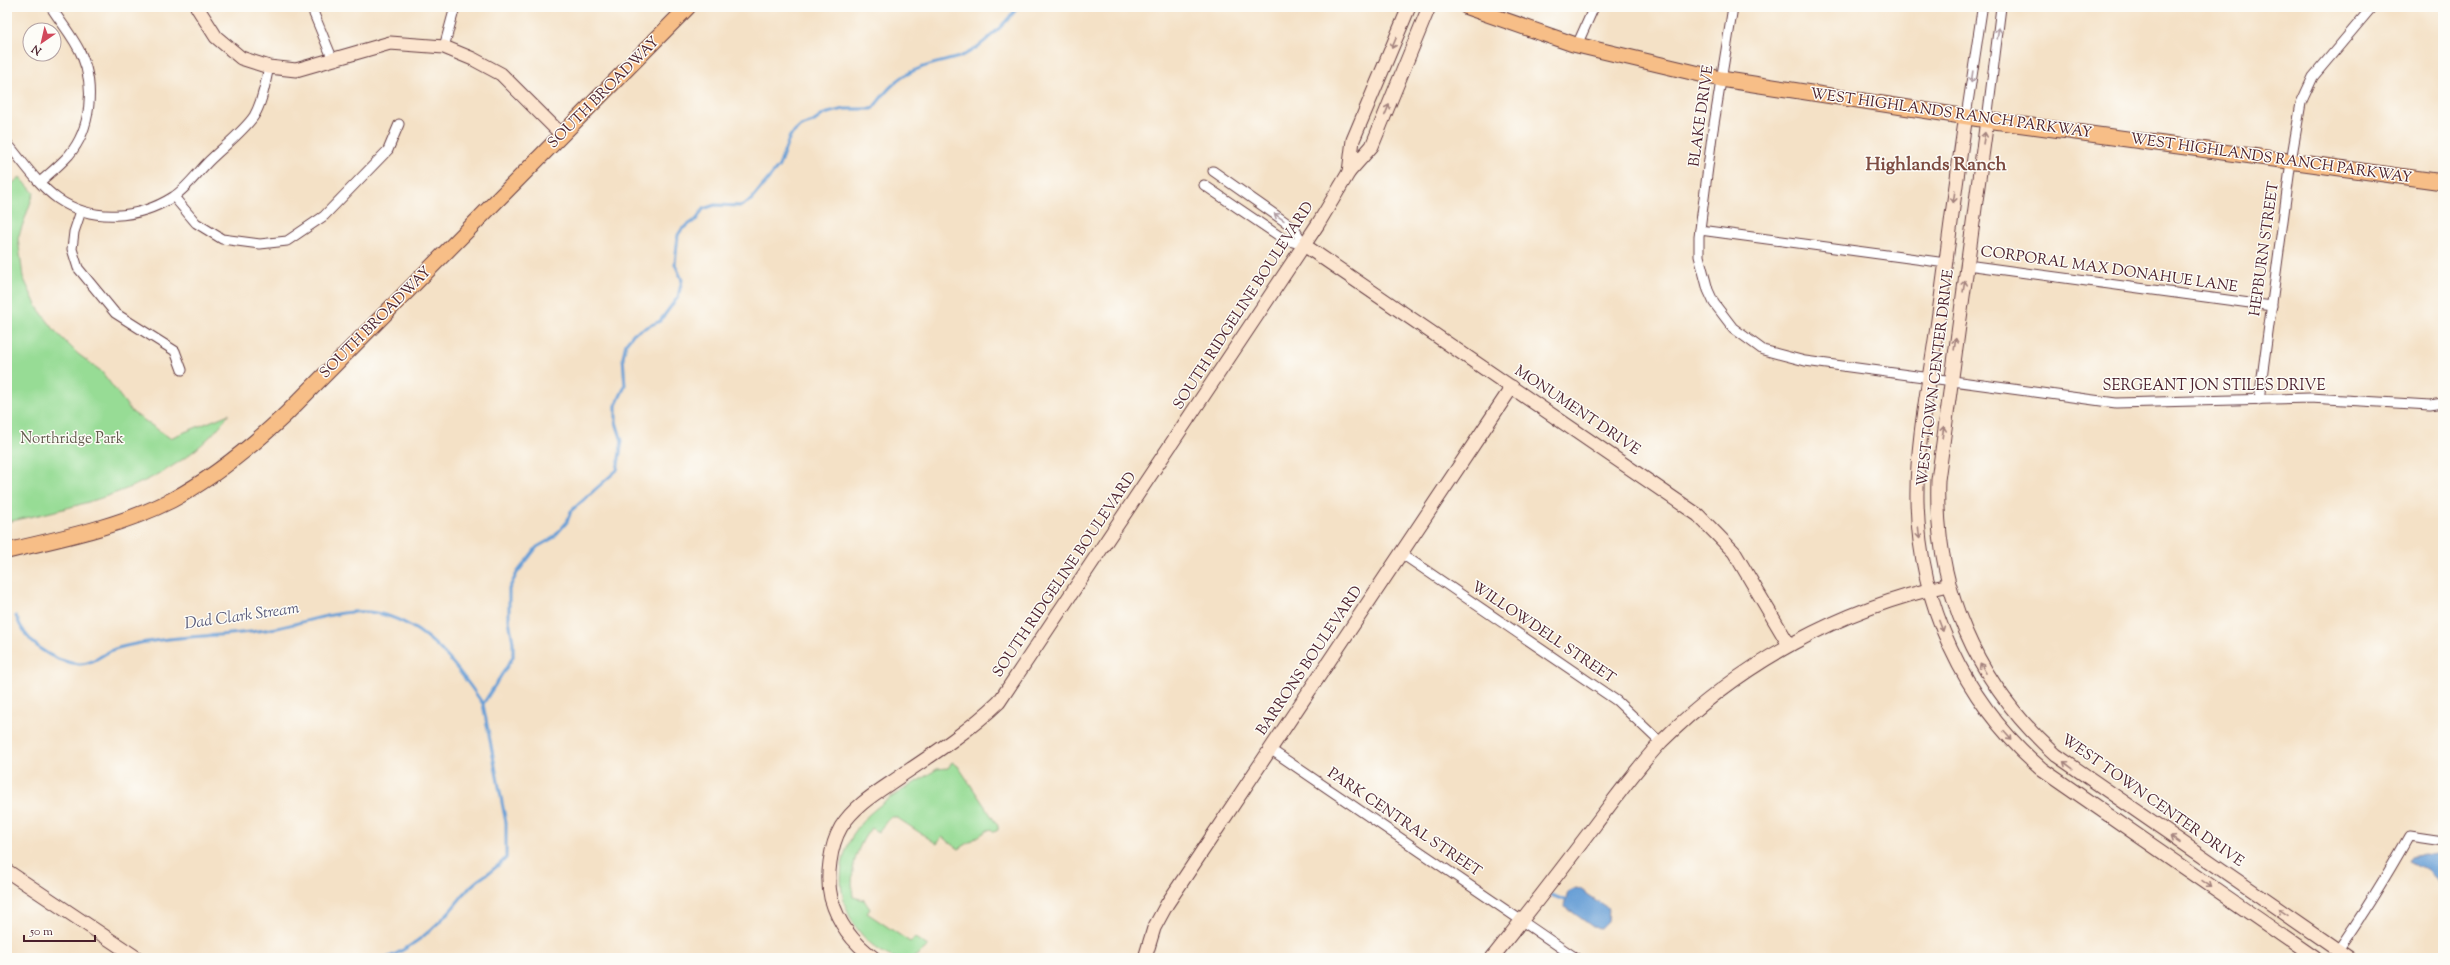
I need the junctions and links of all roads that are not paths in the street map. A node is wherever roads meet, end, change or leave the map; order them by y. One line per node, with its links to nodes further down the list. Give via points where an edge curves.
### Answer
1 (51, 7): 27 (street, via 82,56 90,89 88,112 81,135 70,154)
2 (197, 7): 17 (street, via 216,38 241,58)
3 (314, 7): 16 (street, via 314,14)
4 (455, 7): 15 (street)
5 (688, 7): 22 (main road, SOUTH BROADWAY)
6 (1409, 7): 26 (street, SOUTH RIDGELINE BOULEVARD, one-way to 26, via 1353,140)
7 (1429, 7): 26 (street, SOUTH RIDGELINE BOULEVARD, one-way to 7, via 1372,146)
8 (1467, 7): 14 (main road, WEST HIGHLANDS RANCH PARKWAY)
9 (1594, 7): 14 (street)
10 (1733, 7): 18 (street, BLAKE DRIVE)
11 (2001, 7): 20 (street, one-way to 11)
12 (2372, 7): 24 (street, HEPBURN STREET, via 2307,88 2298,114)
13 (1982, 10): 19 (street, one-way to 19)
14 (1577, 45): 18 (main road, WEST HIGHLANDS RANCH PARKWAY)
15 (444, 47): 16 (street, via 390,43); 22 (street, via 501,74)
16 (333, 60): 17 (street, via 296,70)
17 (269, 66): 30 (street, via 263,96 254,116)
18 (1721, 79): 19 (main road, WEST HIGHLANDS RANCH PARKWAY); 32 (street, BLAKE DRIVE)
19 (1966, 116): 20 (main road, WEST HIGHLANDS RANCH PARKWAY); 34 (street, WEST TOWN CENTER DRIVE, one-way to 34)
20 (1987, 120): 24 (main road, WEST HIGHLANDS RANCH PARKWAY); 35 (street, WEST TOWN CENTER DRIVE, one-way to 20)
21 (399, 124): 30 (street, via 388,150 324,216 287,241 260,244 222,239 196,223)
22 (562, 136): 45 (main road, SOUTH BROADWAY, via 250,448 211,477 154,508 69,537)
23 (7, 143): 27 (street)
24 (2291, 161): 28 (main road, WEST HIGHLANDS RANCH PARKWAY); 36 (street, HEPBURN STREET)
25 (1213, 171): 33 (street, MONUMENT DRIVE, one-way to 25, via 1294,228)
26 (1349, 172): 33 (street, SOUTH RIDGELINE BOULEVARD)
27 (40, 182): 31 (street, via 58,199)
28 (2443, 182)
29 (1204, 185): 33 (street, MONUMENT DRIVE, via 1285,240)
30 (174, 197): 31 (street, via 147,210 123,216 102,216)
31 (81, 211): 37 (street, via 72,249 78,268 115,313 175,351)
32 (1700, 230): 34 (street); 38 (street, SERGEANT JON STILES DRIVE, via 1699,256 1708,290 1714,303 1733,328 1750,342 1775,355 1792,359)
33 (1304, 245): 40 (street, MONUMENT DRIVE); 58 (street, SOUTH RIDGELINE BOULEVARD, via 999,702 975,725 859,805 841,828 831,858 829,887 834,907 849,935)
34 (1946, 263): 38 (street, WEST TOWN CENTER DRIVE)
35 (1967, 265): 36 (street, CORPORAL MAX DONAHUE LANE); 39 (street, WEST TOWN CENTER DRIVE, one-way to 35)
36 (2272, 306): 41 (street, HEPBURN STREET)
37 (182, 370)
38 (1930, 379): 39 (street, SERGEANT JON STILES DRIVE); 48 (street, WEST TOWN CENTER DRIVE, one-way to 48, via 1917,499 1919,537)
39 (1950, 382): 41 (street, SERGEANT JON STILES DRIVE, via 2116,403); 47 (street, WEST TOWN CENTER DRIVE, one-way to 39, via 1940,540 1938,497)
40 (1512, 387): 46 (street, BARRONS BOULEVARD); 49 (street, MONUMENT DRIVE, via 1676,498 1709,524 1746,569)
41 (2259, 400): 43 (street, SERGEANT JON STILES DRIVE, via 2321,399)
42 (2443, 403): 43 (street, SERGEANT JON STILES DRIVE)
43 (2430, 405): 44 (street, SERGEANT JON STILES DRIVE)
44 (2443, 409)
45 (7, 551)
46 (1402, 554): 50 (street, WILLOWDELL STREET, via 1597,686 1632,714); 51 (street, BARRONS BOULEVARD)
47 (1949, 585): 48 (street); 56 (street, WEST TOWN CENTER DRIVE, one-way to 47, via 2091,781 2044,745 2018,718 1985,672 1962,624)
48 (1929, 589): 49 (street, via 1861,612); 55 (street, WEST TOWN CENTER DRIVE, one-way to 55, via 1946,639 1966,678 1994,720 2026,755 2072,792)
49 (1789, 645): 50 (street, via 1711,698)
50 (1661, 743): 54 (street, via 1627,783)
51 (1270, 749): 54 (street, PARK CENTRAL STREET); 59 (street, BARRONS BOULEVARD, via 1163,910 1154,928)
52 (2443, 840): 56 (street, via 2409,836)
53 (7, 871): 57 (street)
54 (1522, 921): 60 (street); 61 (street, PARK CENTRAL STREET)
55 (2275, 930): 56 (street, via 2285,926 2291,927); 62 (street, WEST TOWN CENTER DRIVE)
56 (2339, 954): 63 (street, WEST TOWN CENTER DRIVE)
57 (137, 958)
58 (874, 958)
59 (1145, 958)
60 (1492, 958)
61 (1576, 958)
62 (2315, 958)
63 (2349, 958)

